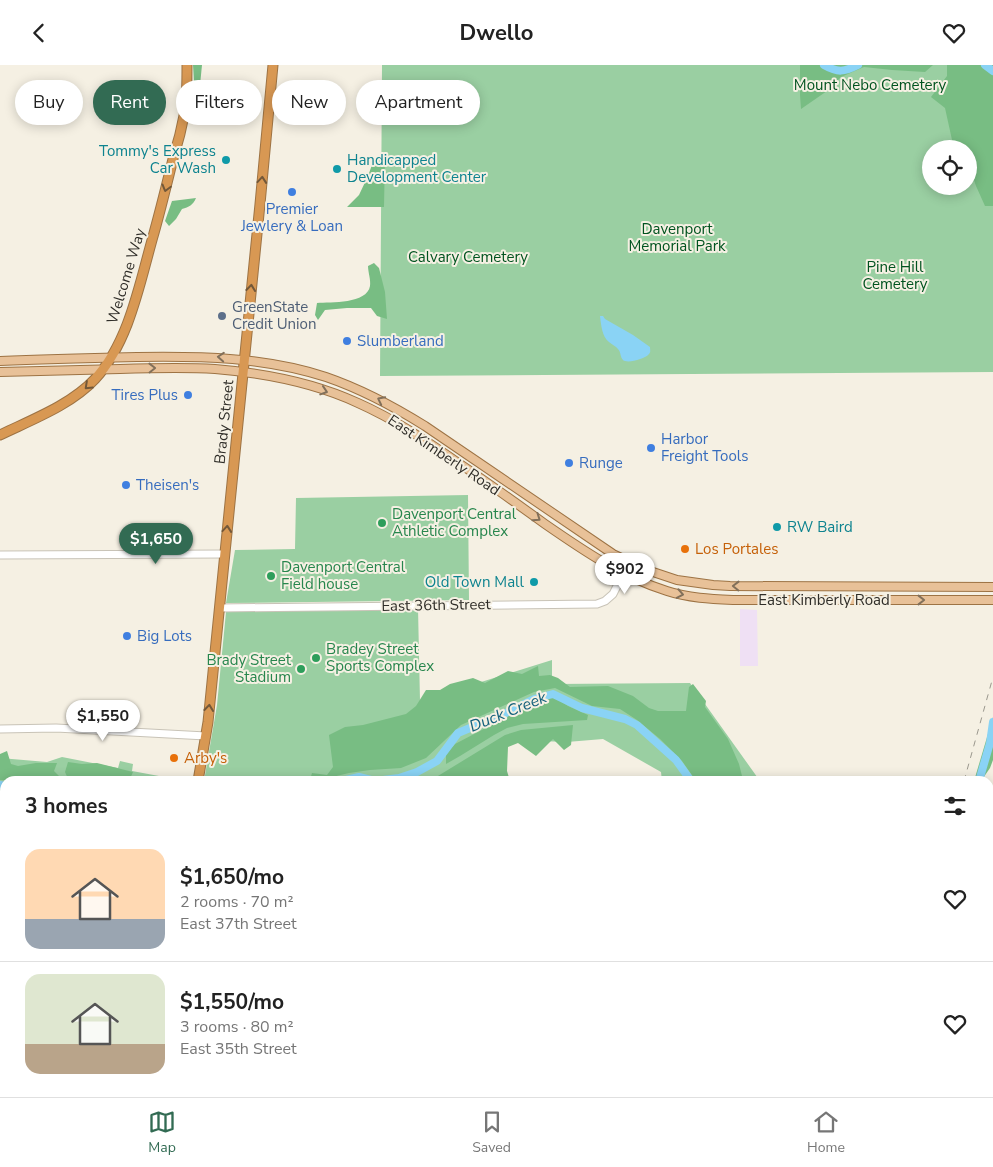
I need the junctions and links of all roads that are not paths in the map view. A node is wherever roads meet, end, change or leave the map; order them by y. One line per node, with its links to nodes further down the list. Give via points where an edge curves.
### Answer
1 (187, 65): 3 (highway, Welcome Way, one-way to 3, via 185,110 178,139 137,293)
2 (273, 65): 4 (highway, Brady Street, one-way to 2)
3 (111, 357): 4 (main road, East Kimberly Road, one-way to 3); 5 (main road, East Kimberly Road); 6 (highway, Welcome Way)
4 (244, 359): 8 (highway, Brady Street); 12 (main road, East Kimberly Road, one-way to 4, via 380,399 306,371)
5 (0, 361)
6 (103, 369): 7 (main road, East Kimberly Road); 8 (main road, East Kimberly Road, one-way to 8, via 178,368); 9 (highway, Welcome Way, one-way to 9, via 78,395)
7 (0, 372)
8 (242, 372): 10 (highway, Brady Street, one-way to 8); 13 (main road, East Kimberly Road, one-way to 13, via 321,389 386,416)
9 (0, 435)
10 (224, 554): 11 (street); 16 (highway, Brady Street)
11 (0, 555)
12 (629, 561): 13 (street, East 36th Street); 14 (main road, East Kimberly Road, one-way to 12, via 713,585 677,580)
13 (622, 573): 15 (main road, East Kimberly Road, one-way to 15, via 669,592 716,599); 16 (street, East 36th Street, via 613,594 597,604)
14 (993, 587)
15 (993, 600)
16 (219, 607): 18 (highway, Brady Street, one-way to 16)
17 (0, 729): 18 (street, via 56,728)
18 (206, 736): 19 (highway, Brady Street)
19 (199, 776)

